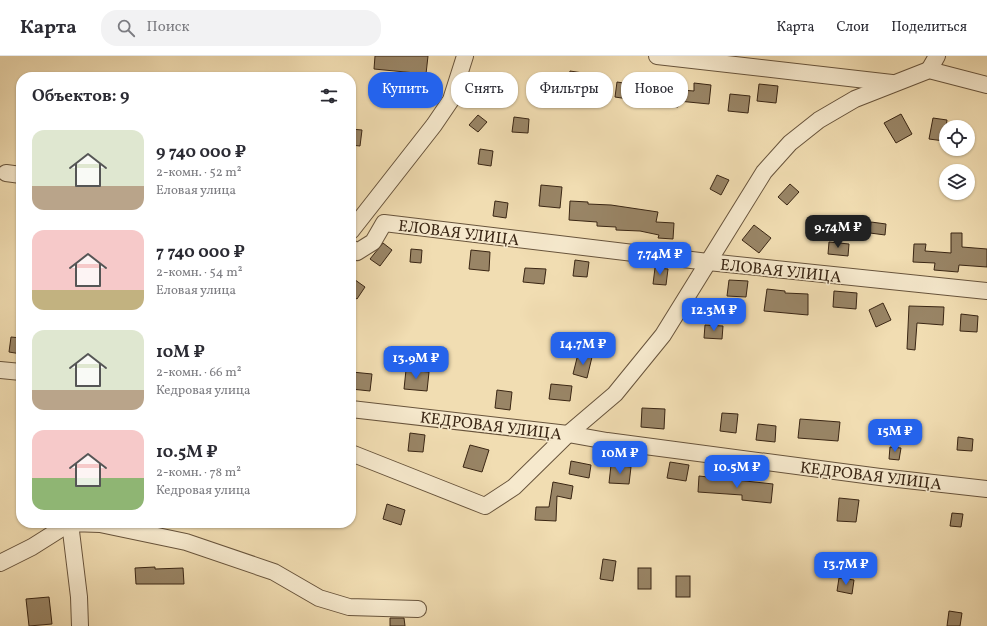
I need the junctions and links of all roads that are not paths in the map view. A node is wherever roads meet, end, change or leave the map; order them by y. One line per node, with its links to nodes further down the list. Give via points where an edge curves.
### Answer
1 (465, 56): 6 (street, via 451,100)
2 (657, 56): 4 (street)
3 (933, 63): 4 (street); 5 (street)
4 (893, 83): 10 (street, via 855,99 819,120 790,143 764,172)
5 (987, 85)
6 (367, 212): 7 (street); 8 (street)
7 (384, 223): 9 (street, ЕЛОВАЯ УЛИЦА, via 373,242); 10 (street, ЕЛОВАЯ УЛИЦА)
8 (356, 225)
9 (356, 251)
10 (708, 262): 11 (street, ЕЛОВАЯ УЛИЦА); 15 (street, via 663,335 615,394)
11 (987, 292)
12 (0, 370): 13 (street)
13 (16, 372)
14 (356, 410): 15 (street, КЕДРОВАЯ УЛИЦА)
15 (568, 434): 16 (street, via 514,487 485,506); 17 (street, КЕДРОВАЯ УЛИЦА, via 872,476)
16 (356, 454)
17 (987, 489)
18 (62, 528): 21 (street)
19 (71, 528): 23 (street)
20 (119, 528): 22 (street, via 186,542 274,572 320,598 349,607)
21 (0, 563)
22 (418, 609)
23 (80, 626)

